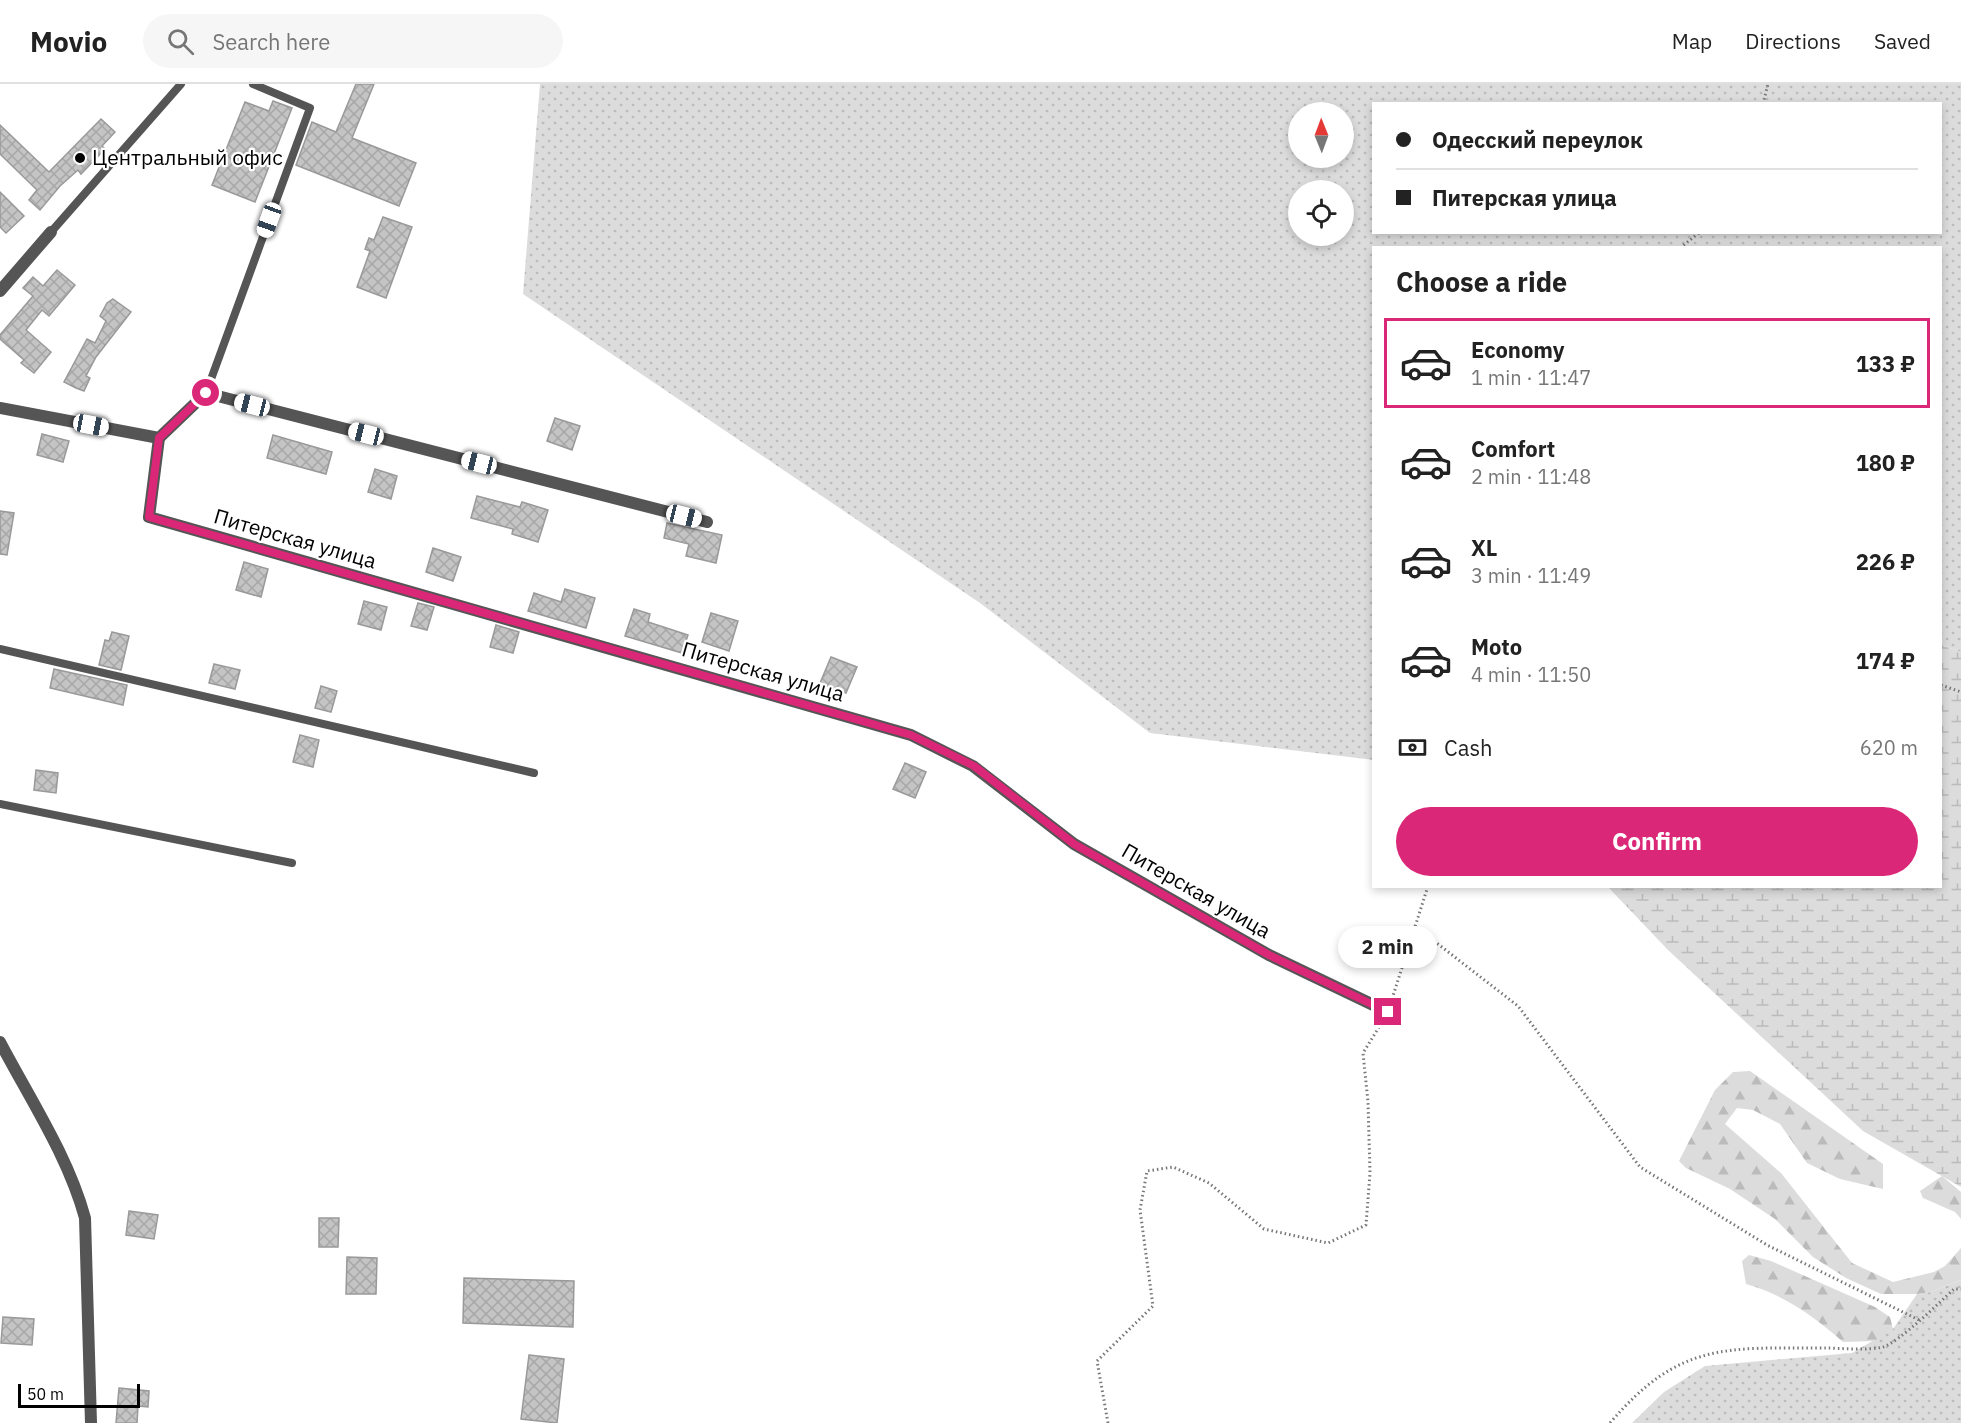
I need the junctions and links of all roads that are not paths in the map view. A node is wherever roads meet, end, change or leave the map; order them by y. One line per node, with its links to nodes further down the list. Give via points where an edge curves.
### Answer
1 (181, 84): 3 (lane)
2 (253, 84): 5 (lane, via 310,108)
3 (51, 232): 4 (street)
4 (0, 291)
5 (206, 393): 7 (street); 8 (street)
6 (0, 408): 7 (street)
7 (159, 438): 13 (street, Питерская улица, via 149,517 911,735 974,766 1074,844 1269,955)
8 (707, 522)
9 (0, 649): 10 (lane)
10 (534, 773)
11 (0, 804): 12 (lane)
12 (292, 863)
13 (1388, 1012)
14 (0, 1042): 15 (street, via 62,1159 85,1218)
15 (91, 1423)

